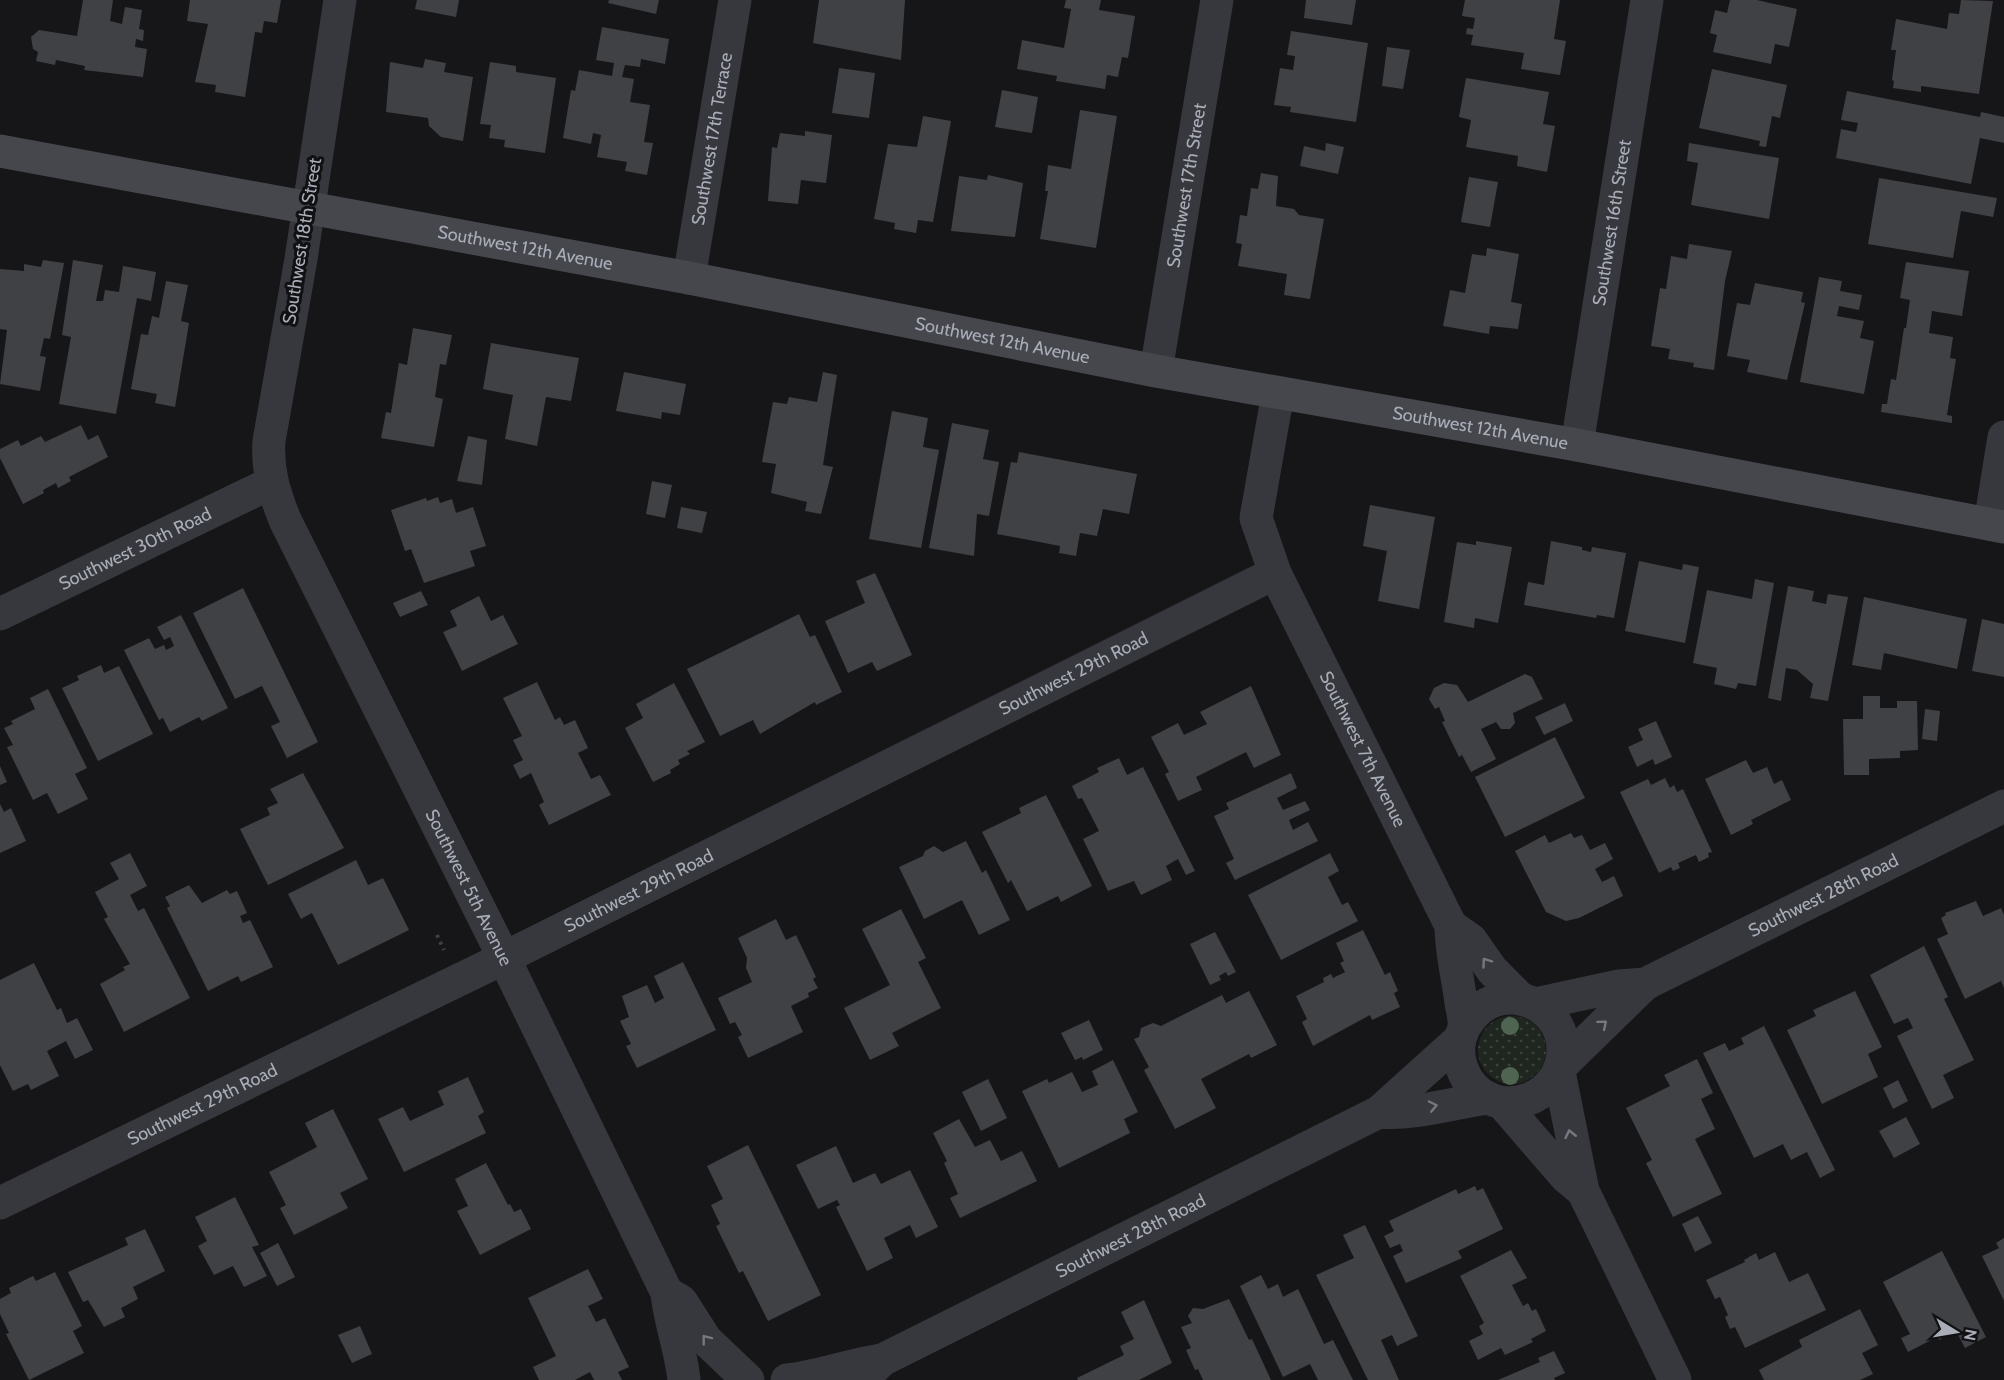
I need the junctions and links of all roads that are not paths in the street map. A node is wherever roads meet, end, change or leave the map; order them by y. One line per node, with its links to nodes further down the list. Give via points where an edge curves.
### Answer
1 (340, 0): 6 (street, Southwest 18th Street)
2 (735, 0): 7 (street, Southwest 17th Terrace)
3 (1217, 0): 8 (street, Southwest 17th Street)
4 (1647, 0): 11 (street, Southwest 16th Street)
5 (0, 151): 6 (main road, Southwest 12th Avenue)
6 (308, 208): 7 (main road, Southwest 12th Avenue); 12 (street, Southwest 18th Street, via 269,441)
7 (689, 278): 8 (main road, Southwest 12th Avenue)
8 (1156, 371): 9 (main road, Southwest 12th Avenue)
9 (1278, 393): 11 (main road, Southwest 12th Avenue); 14 (street, via 1256,518)
10 (2004, 437): 13 (street)
11 (1577, 445): 13 (main road, Southwest 12th Avenue)
12 (270, 483): 15 (street, Southwest 30th Road); 18 (street, Southwest 5th Avenue)
13 (1997, 526)
14 (1275, 573): 17 (street, Southwest 7th Avenue); 18 (street, Southwest 29th Road)
15 (0, 614)
16 (2004, 807): 19 (street, Southwest 28th Road)
17 (1451, 926): 20 (street, Southwest 7th Avenue, one-way to 17, via 1492,970 1471,940); 21 (street, Southwest 7th Avenue)
18 (504, 958): 26 (street, Southwest 29th Road); 27 (street, Southwest 5th Avenue)
19 (1645, 984): 20 (street, Southwest 28th Road); 22 (street, Southwest 28th Road, one-way to 19)
20 (1528, 1001): 21 (street, via 1504,998 1488,1003 1474,1012); 22 (street, via 1550,1014 1560,1030 1564,1047)
21 (1462, 1032): 23 (street, via 1461,1067 1477,1091); 24 (street, Southwest 28th Road)
22 (1561, 1069): 23 (street, via 1552,1084 1536,1097 1516,1103); 25 (street, one-way to 22)
23 (1495, 1100): 24 (street, Southwest 28th Road, one-way to 23, via 1400,1114); 25 (street)
24 (1379, 1112): 28 (street, Southwest 28th Road)
25 (1583, 1191): 33 (street)
26 (0, 1203)
27 (667, 1293): 29 (street, Southwest 5th Avenue, via 669,1320); 31 (street, Southwest 5th Avenue, one-way to 27, via 706,1340 681,1301)
28 (872, 1370): 32 (street, Southwest 28th Road, via 854,1363)
29 (684, 1380)
30 (729, 1380): 31 (street)
31 (746, 1380)
32 (787, 1380)
33 (1675, 1380)

